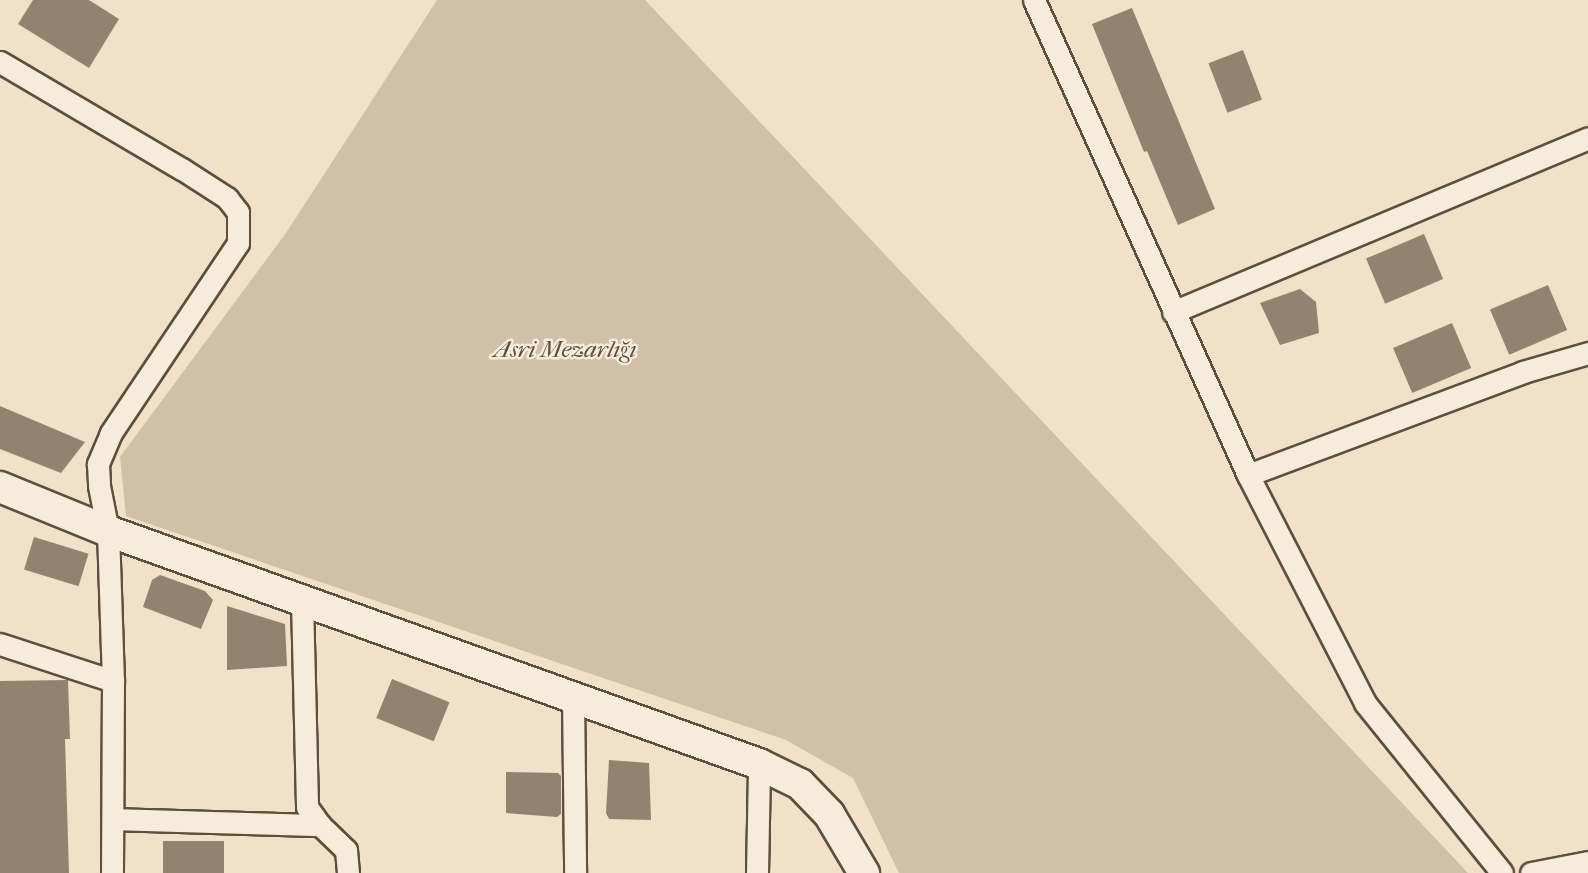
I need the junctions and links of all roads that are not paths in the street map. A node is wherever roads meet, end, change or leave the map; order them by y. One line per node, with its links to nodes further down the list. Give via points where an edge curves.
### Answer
1 (1034, 0): 4 (street)
2 (0, 62): 8 (street, via 182,169 227,198 238,212 238,243 111,433 98,464)
3 (1588, 138): 4 (street)
4 (1173, 312): 6 (street)
5 (1588, 353): 6 (street, via 1523,372)
6 (1248, 475): 22 (street, via 1365,703)
7 (0, 487): 8 (street)
8 (108, 531): 9 (street); 11 (street)
9 (302, 600): 12 (street); 15 (street, via 307,807)
10 (0, 644): 11 (street)
11 (113, 681): 14 (street)
12 (573, 697): 13 (street); 19 (street)
13 (759, 764): 20 (street); 21 (street, via 800,784 828,814)
14 (113, 819): 15 (street); 17 (street)
15 (320, 825): 18 (street, via 346,850)
16 (1588, 862): 23 (street)
17 (112, 873)
18 (348, 873)
19 (575, 873)
20 (757, 873)
21 (864, 873)
22 (1502, 873)
23 (1531, 873)

